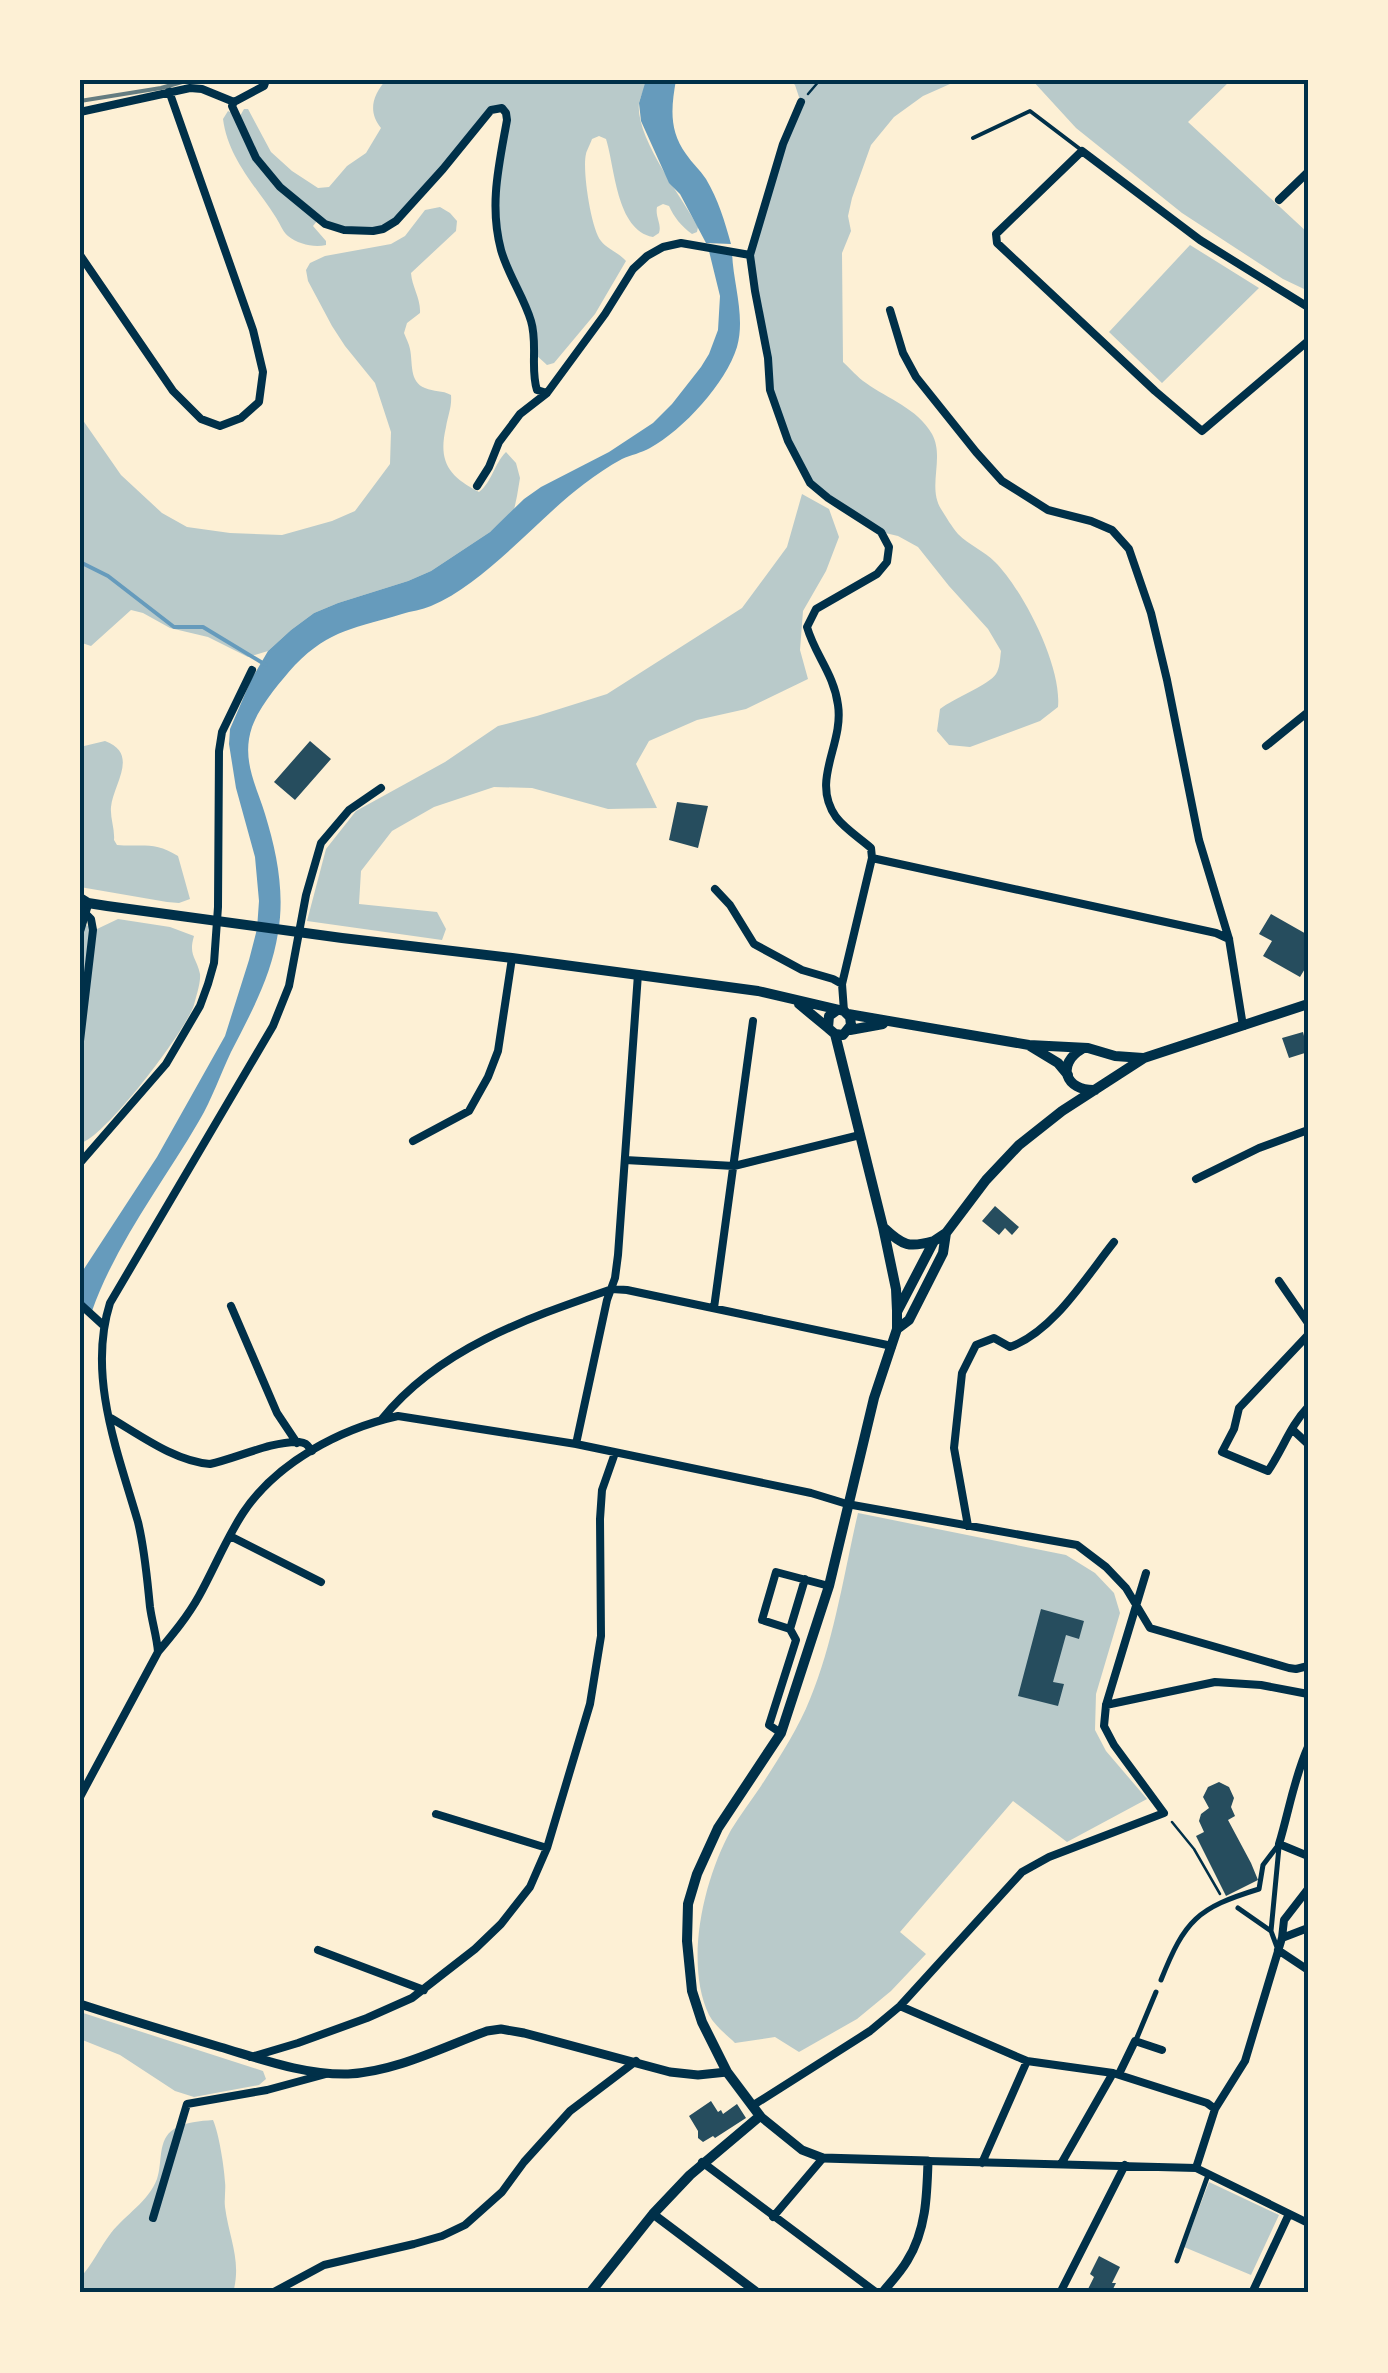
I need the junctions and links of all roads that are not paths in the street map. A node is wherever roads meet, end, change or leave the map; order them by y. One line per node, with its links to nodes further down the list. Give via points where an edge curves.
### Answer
1 (267, 80): 4 (street)
2 (169, 92): 4 (street, via 202,89); 5 (street); 10 (street, via 252,330 263,372 259,402 220,426 200,419)
3 (801, 102): 11 (street)
4 (233, 104): 15 (street, via 256,158 280,187 324,224 373,231 396,222 491,110 502,108 507,120 495,216 502,253 531,322 534,382)
5 (80, 112)
6 (974, 138): 7 (lane, via 1030,111)
7 (1082, 151): 12 (street, via 1200,240); 14 (street, via 996,234 998,243 1202,431)
8 (1308, 172): 9 (street)
9 (1279, 200)
10 (80, 255)
11 (750, 255): 15 (street, via 681,244 646,256); 21 (street, via 770,390 788,441 810,483 881,532 888,547 877,574 816,609 806,627 833,685 840,719 826,791 837,819 872,848)
12 (1308, 307)
13 (890, 310): 25 (street, via 916,377 1002,481 1048,510 1112,530 1129,549 1151,613 1199,840)
14 (1308, 342)
15 (547, 394): 16 (street, via 520,414)
16 (477, 486)
17 (252, 670): 49 (street, via 222,732 218,757 218,906 208,984 166,1064)
18 (1308, 712): 19 (street)
19 (1266, 746)
20 (381, 788): 63 (street, via 349,810 321,843 273,1026)
21 (872, 858): 25 (street); 28 (street)
22 (715, 889): 28 (street, via 754,944)
23 (84, 905): 24 (street); 26 (main road); 36 (street, via 94,930)
24 (80, 930)
25 (1229, 939): 34 (street)
26 (512, 958): 27 (main road); 47 (street, via 488,1077 469,1111)
27 (638, 974): 29 (main road); 48 (street)
28 (842, 984): 31 (street)
29 (794, 1000): 31 (main road); 35 (main road)
30 (1308, 1004): 34 (main road)
31 (842, 1012): 33 (main road); 35 (main road, via 852,1021); 35 (main road, via 829,1016)
32 (753, 1021): 50 (street)
33 (894, 1023): 35 (main road); 37 (main road)
34 (1243, 1026): 40 (main road)
35 (840, 1031): 46 (main road)
36 (80, 1041)
37 (1030, 1045): 38 (main road); 41 (main road)
38 (1088, 1048): 39 (main road); 41 (main road, via 1071,1056)
39 (1101, 1052): 40 (main road); 42 (main road, via 1108,1063)
40 (1144, 1058): 42 (main road)
41 (1070, 1079): 43 (main road, via 1082,1090); 44 (main road)
42 (1106, 1082): 43 (main road)
43 (1095, 1090): 44 (main road)
44 (1062, 1111): 53 (main road, via 1018,1146)
45 (1308, 1130): 51 (street)
46 (860, 1135): 50 (street); 52 (main road)
47 (413, 1142)
48 (625, 1160): 50 (street); 57 (street)
49 (80, 1164)
50 (734, 1166): 60 (street)
51 (1196, 1179)
52 (883, 1227): 54 (main road, via 903,1244); 61 (main road)
53 (946, 1234): 54 (main road); 64 (main road, via 943,1254 909,1320)
54 (934, 1241): 61 (main road)
55 (1114, 1242): 77 (street, via 1028,1341 1010,1348 994,1338 976,1345 962,1373 954,1448)
56 (1279, 1281): 62 (street)
57 (612, 1289): 60 (street); 69 (street, via 457,1353); 72 (street)
58 (80, 1304): 63 (street)
59 (231, 1306): 71 (street)
60 (714, 1308): 66 (street)
61 (897, 1312): 64 (main road)
62 (1308, 1324)
63 (103, 1325): 68 (street)
64 (897, 1329): 66 (main road)
65 (1308, 1335): 70 (street, via 1239,1408 1222,1452 1268,1472)
66 (892, 1346): 76 (main road)
67 (1308, 1407): 70 (street)
68 (109, 1418): 71 (street, via 202,1464); 85 (street, via 147,1562)
69 (382, 1420): 72 (street, via 423,1418); 74 (street)
70 (1294, 1431): 73 (street)
71 (297, 1443): 74 (street)
72 (576, 1444): 75 (street)
73 (1308, 1444)
74 (312, 1451): 78 (street, via 257,1495)
75 (616, 1453): 76 (street); 94 (street, via 602,1490 601,1636 592,1691)
76 (848, 1504): 77 (street); 82 (main road)
77 (968, 1526): 83 (street, via 1077,1545 1106,1567)
78 (230, 1536): 81 (street); 85 (street, via 198,1598)
79 (1146, 1573): 83 (street)
80 (805, 1579): 82 (street); 84 (street); 84 (street, via 776,1572 762,1620)
81 (320, 1582)
82 (828, 1586): 89 (main road)
83 (1136, 1606): 86 (street, via 1150,1628 1289,1668); 88 (street)
84 (790, 1629): 89 (street, via 796,1640 768,1725)
85 (158, 1652): 91 (street)
86 (1308, 1666)
87 (1308, 1694): 88 (street, via 1215,1682)
88 (1106, 1705): 108 (street, via 1104,1726 1114,1745 1164,1813 1022,1872)
89 (781, 1733): 114 (main road, via 718,1828 688,1904 692,1991)
90 (1308, 1747): 93 (street)
91 (80, 1796)
92 (436, 1814): 94 (street)
93 (1279, 1844): 95 (street); 99 (street); 104 (street, via 1263,1865 1259,1890 1224,1900 1191,1922)
94 (546, 1848): 105 (street, via 530,1887 501,1924)
95 (1308, 1856)
96 (1308, 1889): 100 (street, via 1284,1920)
97 (1238, 1908): 99 (street)
98 (1308, 1928): 100 (street)
99 (1270, 1931): 102 (street)
100 (1282, 1938): 102 (street)
101 (318, 1950): 105 (street)
102 (1278, 1950): 103 (street); 118 (street, via 1245,2061)
103 (1308, 1970)
104 (1161, 1980)
105 (424, 1990): 111 (street, via 367,2018)
106 (1156, 1992): 109 (street)
107 (80, 2004): 111 (street)
108 (900, 2006): 112 (street); 117 (street)
109 (1135, 2041): 110 (street); 116 (street)
110 (1162, 2050)
111 (251, 2057): 115 (street)
112 (1027, 2061): 116 (street); 123 (street)
113 (636, 2062): 114 (street, via 685,2075); 115 (street, via 501,2029 376,2069); 134 (street, via 570,2111 466,2225 324,2265)
114 (727, 2072): 117 (main road)
115 (330, 2073): 131 (street, via 188,2104)
116 (1116, 2074): 118 (street); 124 (street)
117 (752, 2106): 119 (main road)
118 (1215, 2109): 126 (street)
119 (760, 2116): 120 (street); 122 (main road)
120 (823, 2158): 121 (street); 130 (street)
121 (928, 2161): 123 (street); 137 (street, via 918,2238)
122 (702, 2162): 128 (main road); 130 (street)
123 (982, 2163): 124 (street)
124 (1061, 2164): 125 (street)
125 (1125, 2165): 126 (street); 138 (street)
126 (1196, 2168): 127 (street)
127 (1208, 2173): 129 (street); 133 (street)
128 (653, 2214): 135 (main road); 136 (street)
129 (1289, 2214): 132 (street); 139 (street)
130 (773, 2217): 137 (street)
131 (153, 2218)
132 (1308, 2223)
133 (1178, 2262)
134 (272, 2293)
135 (590, 2293)
136 (758, 2293)
137 (880, 2293)
138 (1060, 2293)
139 (1252, 2293)

